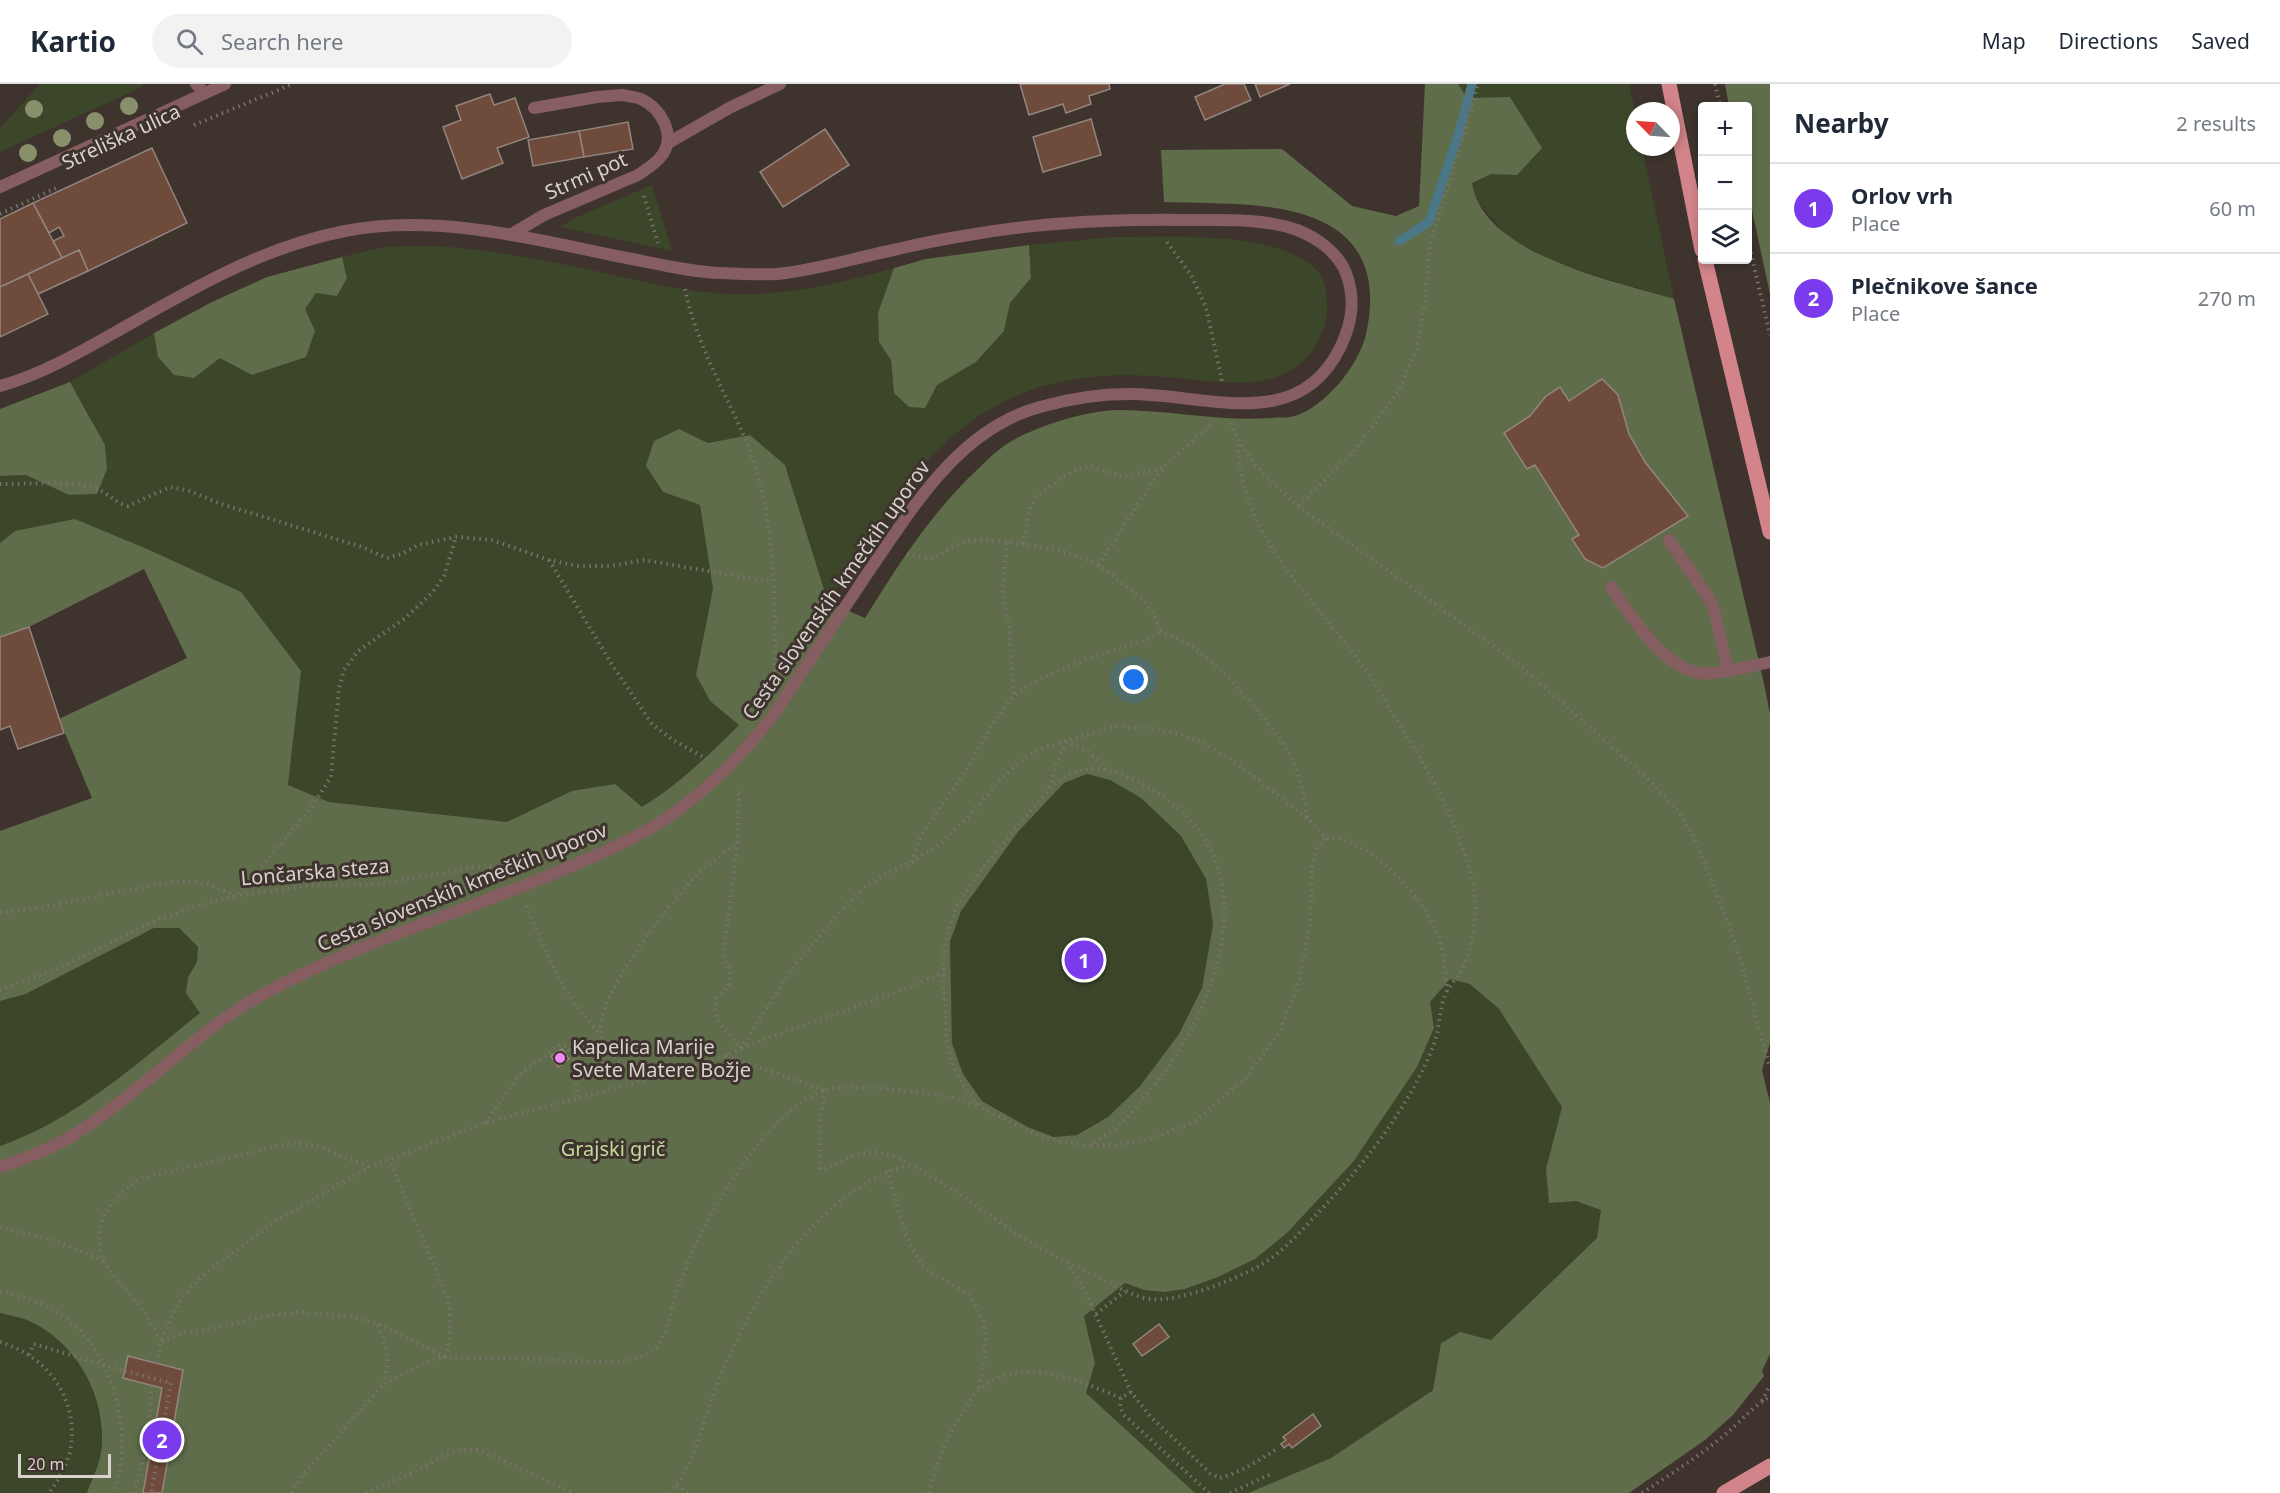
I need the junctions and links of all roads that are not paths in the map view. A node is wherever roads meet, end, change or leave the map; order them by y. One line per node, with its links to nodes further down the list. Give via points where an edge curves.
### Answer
1 (225, 84): 4 (street, Streliška ulica)
2 (780, 84): 6 (street, Strmi pot)
3 (1669, 84): 8 (main road)
4 (200, 89): 7 (street, Streliška ulica)
5 (534, 108): 6 (street, via 597,97 639,98 662,116)
6 (668, 143): 9 (street, Strmi pot, via 663,154 638,175 544,215)
7 (0, 187)
8 (1698, 230)
9 (510, 235): 11 (street, Cesta slovenskih kmečkih uporov, via 450,227 388,225 343,231 282,249 205,282 59,363); 17 (street, Cesta slovenskih kmečkih uporov, via 681,268 777,274 902,247 1031,226 1152,220 1263,223 1296,230 1324,244 1343,264 1351,286 1353,313 1328,369 1308,387 1284,399 1257,404 1126,394 1074,399 1011,417 980,436 917,501 751,745 673,814 640,834 519,888 321,964 263,994 211,1028 96,1120 32,1156)
10 (1706, 264): 12 (main road)
11 (0, 386)
12 (1770, 532)
13 (1669, 540): 16 (street, via 1714,609)
14 (1611, 587): 16 (street, via 1643,631 1674,661 1697,673)
15 (1770, 662): 16 (street)
16 (1728, 671)
17 (0, 1167)
18 (1770, 1466): 19 (main road)
19 (1725, 1493)

